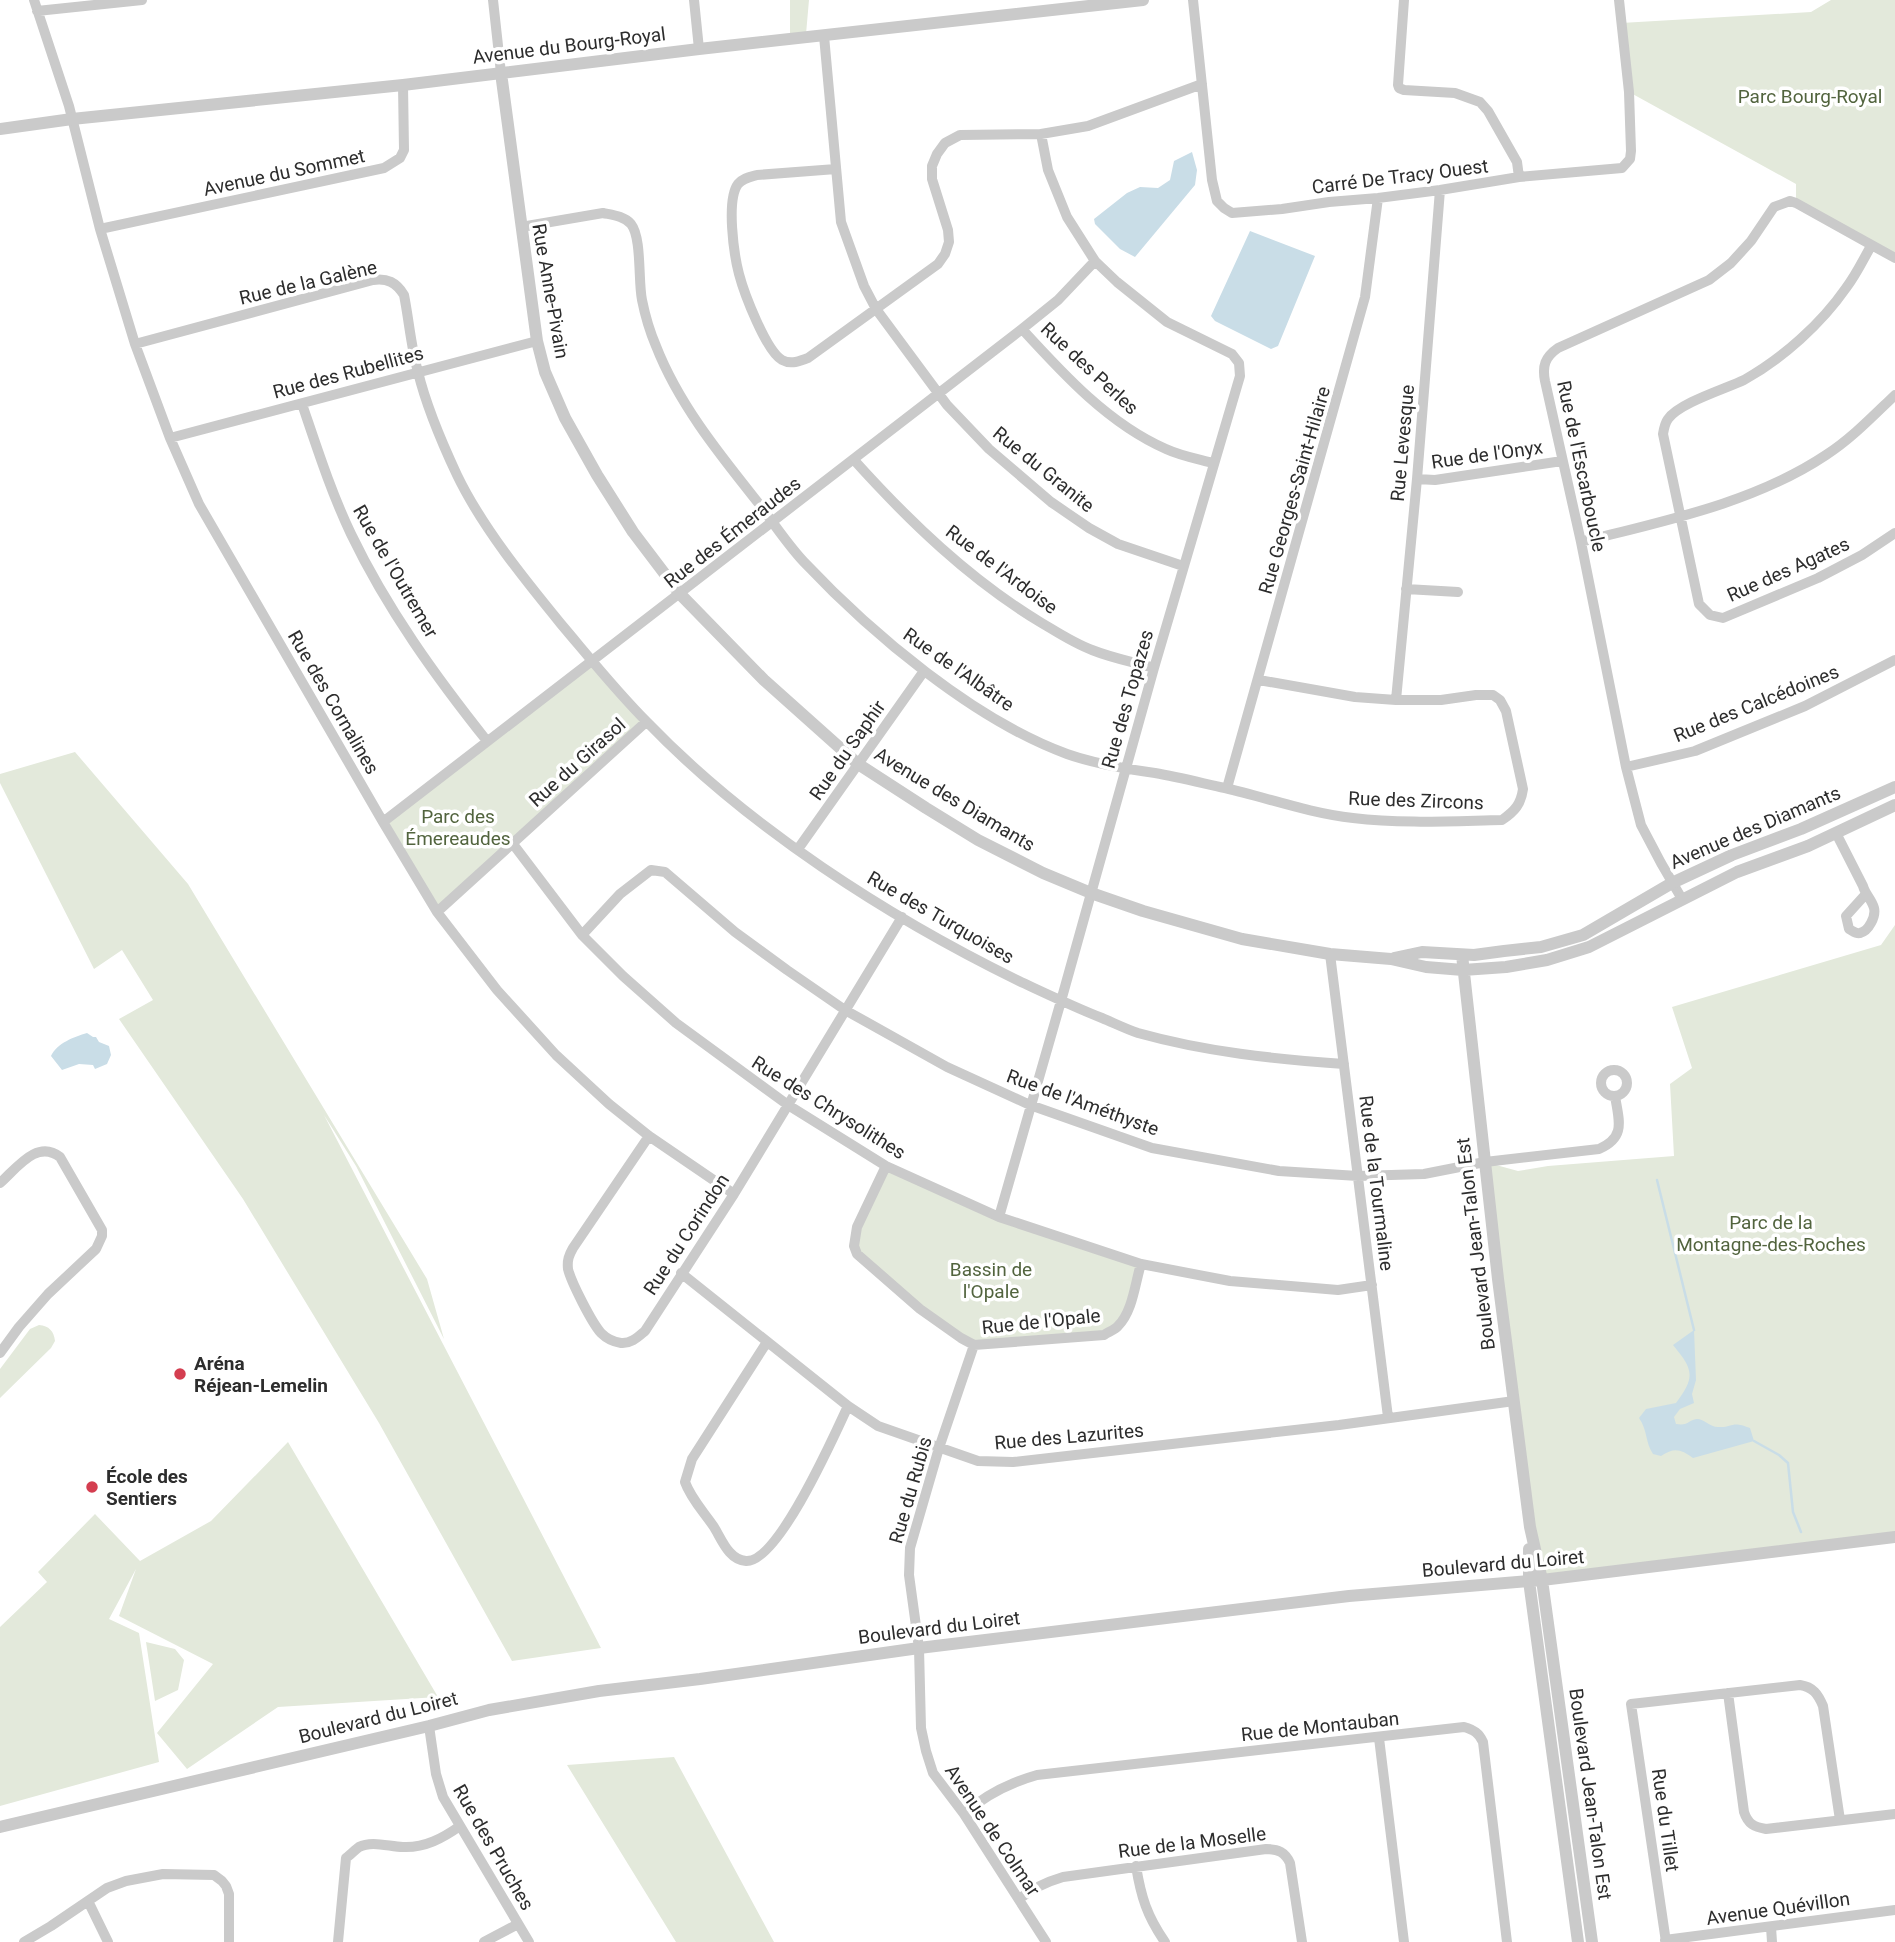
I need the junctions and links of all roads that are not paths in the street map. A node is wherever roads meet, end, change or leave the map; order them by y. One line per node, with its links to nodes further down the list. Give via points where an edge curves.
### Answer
1 (34, 0): 9 (street, Rue des Cornalines)
2 (142, 0): 9 (street)
3 (493, 0): 12 (street, Rue Anne-Pivain)
4 (694, 0): 11 (street)
5 (1143, 0): 10 (street, Avenue du Bourg-Royal)
6 (1194, 0): 13 (street, Carré De Tracy Ouest)
7 (1404, 0): 19 (street, via 1399,88 1455,93 1480,102 1517,162)
8 (1619, 0): 19 (street, Carré De Tracy Ouest, via 1629,92 1630,159 1611,169)
9 (37, 11): 15 (street, Rue des Cornalines)
10 (824, 36): 11 (street, Avenue du Bourg-Royal); 18 (street, Rue du Granite)
11 (699, 49): 12 (street, Avenue du Bourg-Royal)
12 (501, 73): 14 (street, Avenue du Bourg-Royal); 22 (street, Rue Anne-Pivain)
13 (1202, 84): 17 (street, via 1111,119); 21 (street, Carré De Tracy Ouest, via 1212,180 1217,201 1224,208 1243,213)
14 (403, 85): 15 (street, Avenue du Bourg-Royal); 23 (street, Avenue du Sommet, via 404,150 384,168)
15 (72, 119): 16 (street, Avenue du Bourg-Royal); 23 (street, Rue des Cornalines)
16 (0, 129)
17 (1041, 134): 26 (street, via 1048,170 1067,217); 27 (street, via 960,135 945,143 932,166 935,194 948,230 945,254)
18 (836, 169): 27 (street, Rue du Granite, via 841,222); 27 (street, via 757,175 738,184 730,207 738,273 772,351 788,363 808,358)
19 (1519, 177): 20 (street, Carré De Tracy Ouest)
20 (1440, 190): 21 (street, Carré De Tracy Ouest); 39 (street, Rue Levesque)
21 (1378, 198): 52 (street, Rue Georges-Saint-Hilaire, via 1365,298)
22 (521, 227): 29 (street, Rue Anne-Pivain); 41 (street, Rue de l'Albâtre, via 603,214 631,223 642,299 655,345 720,455)
23 (100, 229): 30 (street, Rue des Cornalines)
24 (1871, 246): 25 (street, Rue de l'Escarboucle); 37 (street, Rue de l'Escarboucle, via 1796,203 1782,203 1774,207 1731,263 1709,280 1558,348 1544,362 1543,372); 40 (street, via 1846,288 1818,322 1782,354 1669,417 1663,434)
25 (1895, 258)
26 (1095, 261): 28 (street, Rue des Émeraudes); 38 (street, Rue des Topazes, via 1167,322 1224,349 1239,363 1240,376)
27 (876, 309): 32 (street, Rue du Granite)
28 (1022, 329): 32 (street, Rue des Émeraudes); 38 (street, Rue des Perles, via 1111,416 1169,450)
29 (537, 341): 31 (street, Rue des Rubellites); 47 (street, Rue Anne-Pivain, via 565,418 597,475)
30 (135, 344): 31 (street, Rue de la Galène, via 382,279 391,281 404,295); 35 (street, Rue des Cornalines)
31 (418, 372): 34 (street, Rue des Rubellites); 49 (street, Rue de la Galène, via 458,477 537,595)
32 (938, 393): 36 (street, Rue des Émeraudes); 44 (street, Rue du Granite, via 989,449 1051,502 1118,544)
33 (1895, 396): 40 (street, via 1828,454 1789,477)
34 (302, 404): 35 (street, Rue des Rubellites); 55 (street, Rue de l'Outremer, via 352,537 393,611)
35 (170, 438): 62 (street, Rue des Cornalines, via 199,504)
36 (854, 460): 41 (street, Rue des Émeraudes); 50 (street, Rue de l'Ardoise, via 925,533 1026,613 1090,649)
37 (1562, 461): 39 (street, Rue de l'Onyx); 43 (street, Rue de l'Escarboucle)
38 (1213, 463): 44 (street, Rue des Topazes)
39 (1417, 480): 45 (street, Rue Levesque)
40 (1680, 517): 42 (street, Rue des Agates, via 1699,604 1710,615 1723,618 1818,578); 43 (street)
41 (772, 522): 47 (street, Rue des Émeraudes); 51 (street, Rue de l'Albâtre, via 830,588)
42 (1895, 533)
43 (1581, 542): 57 (street, Rue de l'Escarboucle)
44 (1183, 566): 50 (street, Rue des Topazes)
45 (1406, 589): 46 (street); 53 (street, Rue Levesque)
46 (1458, 592)
47 (680, 594): 49 (street, Rue des Émeraudes); 56 (street, Avenue des Diamants, via 764,680)
48 (1895, 660): 57 (street, Rue des Calcédoines, via 1805,706 1695,751)
49 (592, 661): 54 (street, Rue des Turquoises); 55 (street, Rue des Émeraudes)
50 (1154, 668): 58 (street, Rue des Topazes)
51 (924, 671): 56 (street, Rue du Saphir); 58 (street, Rue de l'Albâtre, via 1031,739)
52 (1259, 680): 53 (street, Rue des Zircons); 60 (street, Rue Georges-Saint-Hilaire)
53 (1396, 700): 60 (street, Rue des Zircons, via 1493,695 1500,700 1523,789 1514,813 1502,820 1354,818)
54 (646, 722): 64 (street, Rue du Girasol); 65 (street, Rue des Turquoises, via 718,788)
55 (487, 741): 62 (street, Rue des Émeraudes)
56 (858, 764): 65 (street, Rue du Saphir); 67 (street, Avenue des Diamants, via 978,840)
57 (1626, 767): 66 (street, Rue de l'Escarboucle, via 1641,825)
58 (1125, 769): 60 (street, Rue des Zircons); 67 (street, Rue des Topazes)
59 (1895, 787): 66 (street, Avenue des Diamants)
60 (1227, 789)
61 (1895, 805): 63 (street, Avenue des Diamants)
62 (383, 822): 70 (street, Rue des Cornalines)
63 (1836, 833): 68 (street); 69 (street, Avenue des Diamants)
64 (513, 844): 70 (street, Rue du Girasol); 72 (street, Rue des Chrysolithes)
65 (798, 849): 71 (street, Rue des Turquoises)
66 (1672, 883): 69 (street, Rue de l'Escarboucle); 74 (street, Avenue des Diamants, via 1583,935 1541,947)
67 (1091, 893): 73 (street, Avenue des Diamants, via 1242,939); 77 (street, Rue des Topazes)
68 (1865, 895)
69 (1682, 899): 76 (street, Avenue des Diamants, via 1588,947 1546,960)
70 (437, 912): 83 (street, Rue des Cornalines, via 497,990 556,1055)
71 (902, 917): 77 (street, Rue des Turquoises); 78 (street, Rue du Corindon)
72 (583, 935): 78 (street, Rue de l'Améthyste, via 620,894 658,869 735,932); 81 (street, Rue des Chrysolithes, via 676,1023)
73 (1329, 954): 75 (street, Avenue des Diamants); 79 (street, Rue de la Tourmaline)
74 (1462, 955): 75 (street, Avenue des Diamants, via 1422,952); 76 (street, Boulevard Jean-Talon Est)
75 (1391, 959): 76 (street, Avenue des Diamants)
76 (1463, 970): 84 (street, Boulevard Jean-Talon Est)
77 (1061, 1001): 79 (street, Rue des Turquoises, via 1136,1032 1207,1049); 82 (street, Rue des Topazes)
78 (845, 1010): 81 (street, Rue du Corindon); 82 (street, Rue de l'Améthyste, via 947,1067)
79 (1344, 1064): 86 (street, Rue de la Tourmaline)
80 (1615, 1096): 84 (street, Rue de l'Améthyste, via 1619,1128 1610,1144)
81 (788, 1105): 85 (street, Rue des Chrysolithes); 88 (street, Rue du Corindon)
82 (1030, 1105): 86 (street, Rue de l'Améthyste, via 1152,1148 1279,1171); 89 (street, Rue des Topazes)
83 (649, 1136): 88 (street, Rue des Cornalines); 91 (street, Rue du Corindon, via 573,1248 568,1269 602,1335 623,1343 645,1331)
84 (1485, 1163): 86 (street, Rue de l'Améthyste, via 1424,1174); 96 (street, Boulevard Jean-Talon Est)
85 (886, 1166): 89 (street, Rue des Chrysolithes); 94 (street, Rue de l'Opale, via 857,1227 854,1246 920,1308)
86 (1358, 1175): 92 (street, Rue de la Tourmaline)
87 (0, 1183): 95 (street, via 34,1153 54,1152 102,1230 96,1249 48,1294)
88 (734, 1194): 91 (street, Rue du Corindon)
89 (999, 1217): 90 (street, Rue des Chrysolithes)
90 (1141, 1264): 92 (street, Rue des Chrysolithes, via 1230,1281 1338,1290); 94 (street, Rue de l'Opale, via 1132,1301 1118,1327 1104,1335)
91 (681, 1273): 93 (street, Rue des Lazurites)
92 (1372, 1285): 98 (street, Rue de la Tourmaline)
93 (767, 1342): 97 (street, Rue des Lazurites); 97 (street, via 692,1459 685,1482 726,1549 737,1558 755,1559 779,1537)
94 (974, 1345): 99 (street, Rue du Rubis)
95 (0, 1353)
96 (1514, 1401): 98 (street, Rue des Lazurites); 101 (street, Boulevard Jean-Talon Est)
97 (848, 1406): 99 (street, Rue des Lazurites, via 878,1426)
98 (1388, 1417): 99 (street, Rue des Lazurites, via 1013,1462 978,1461)
99 (939, 1448): 102 (street, Rue du Rubis, via 910,1548)
100 (1895, 1537): 101 (street, Boulevard du Loiret)
101 (1536, 1581): 102 (street, Boulevard du Loiret, via 1349,1596); 129 (street, Boulevard Jean-Talon Est); 130 (street, Boulevard Jean-Talon Est)
102 (919, 1648): 104 (street, Boulevard du Loiret, via 599,1691 489,1710); 106 (street, Avenue de Colmar, via 926,1751 933,1773)
103 (1728, 1693): 108 (street, via 1800,1685 1816,1693 1823,1706); 108 (street, via 1744,1812 1751,1825 1766,1829); 117 (street, Rue du Tillet, via 1631,1704)
104 (429, 1726): 109 (street, Boulevard du Loiret); 110 (street, Rue des Pruches, via 443,1797)
105 (1379, 1738): 106 (street, Rue de Montauban, via 1037,1775 992,1792); 127 (street); 128 (street, Rue de Montauban, via 1464,1727 1480,1735)
106 (964, 1814): 112 (street, Avenue de Colmar)
107 (1895, 1814): 108 (street)
108 (1840, 1820)
109 (0, 1826)
110 (460, 1826): 115 (street, Rue des Pruches); 121 (street, via 431,1843 361,1846 346,1858)
111 (1136, 1866): 112 (street, Rue de la Moselle, via 1055,1879); 125 (street, via 1141,1895); 126 (street, Rue de la Moselle, via 1276,1849 1290,1863)
112 (1019, 1899): 124 (street, Avenue de Colmar)
113 (88, 1901): 118 (street); 119 (street); 120 (street, via 107,1888 149,1876 214,1875 229,1894)
114 (1895, 1910): 116 (street, Avenue Quévillon)
115 (518, 1924): 122 (street); 123 (street, Rue des Pruches)
116 (1771, 1927): 117 (street, Avenue Quévillon); 131 (street)
117 (1666, 1941)
118 (24, 1942)
119 (108, 1942)
120 (229, 1942)
121 (338, 1942)
122 (484, 1942)
123 (529, 1942)
124 (1045, 1942)
125 (1165, 1942)
126 (1302, 1942)
127 (1404, 1942)
128 (1507, 1942)
129 (1578, 1942)
130 (1592, 1942)
131 (1772, 1942)

